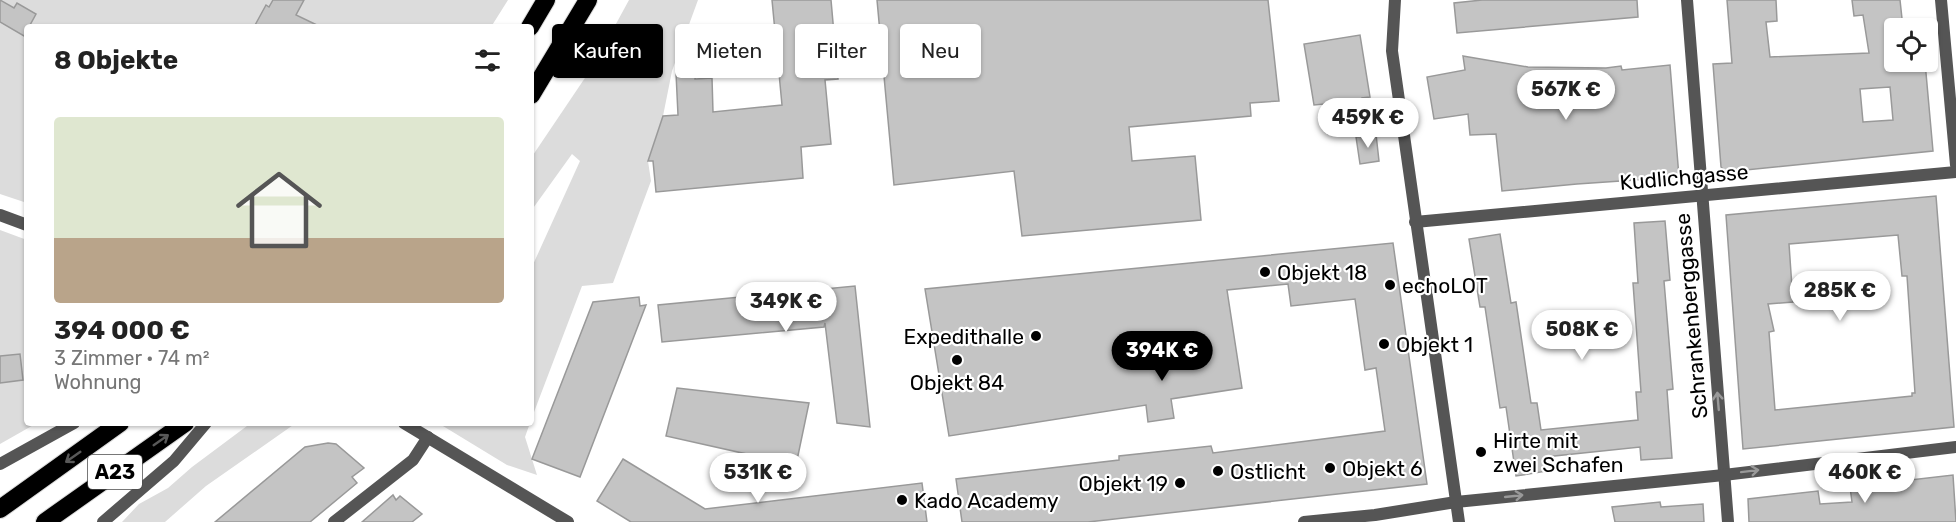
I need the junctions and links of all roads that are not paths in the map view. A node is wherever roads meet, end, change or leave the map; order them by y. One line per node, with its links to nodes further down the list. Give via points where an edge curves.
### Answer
1 (546, 0): 6 (highway)
2 (588, 0): 7 (highway)
3 (1395, 0): 12 (street, via 1392,51)
4 (1687, 0): 10 (street, Schrankenberggasse)
5 (1941, 0): 8 (street)
6 (532, 24)
7 (534, 90)
8 (1956, 165)
9 (1956, 172): 10 (street, Kudlichgasse)
10 (1701, 194): 12 (street, Kudlichgasse); 22 (street, Schrankenberggasse, one-way to 10)
11 (0, 215): 13 (street)
12 (1415, 222): 23 (street)
13 (24, 224)
14 (69, 426): 21 (street)
15 (116, 426): 24 (highway, A23, one-way to 24)
16 (181, 426): 25 (highway, A23, one-way to 16)
17 (203, 426): 26 (street, via 174,461)
18 (409, 426): 19 (street)
19 (428, 437): 27 (street, via 413,460); 28 (street)
20 (1956, 447): 22 (street, one-way to 20)
21 (0, 465)
22 (1724, 474): 23 (street, one-way to 22); 31 (street, Schrankenberggasse)
23 (1456, 502): 29 (street); 30 (street)
24 (0, 509)
25 (45, 522)
26 (103, 522)
27 (334, 522)
28 (568, 522)
29 (1304, 522)
30 (1459, 522)
31 (1728, 522)

